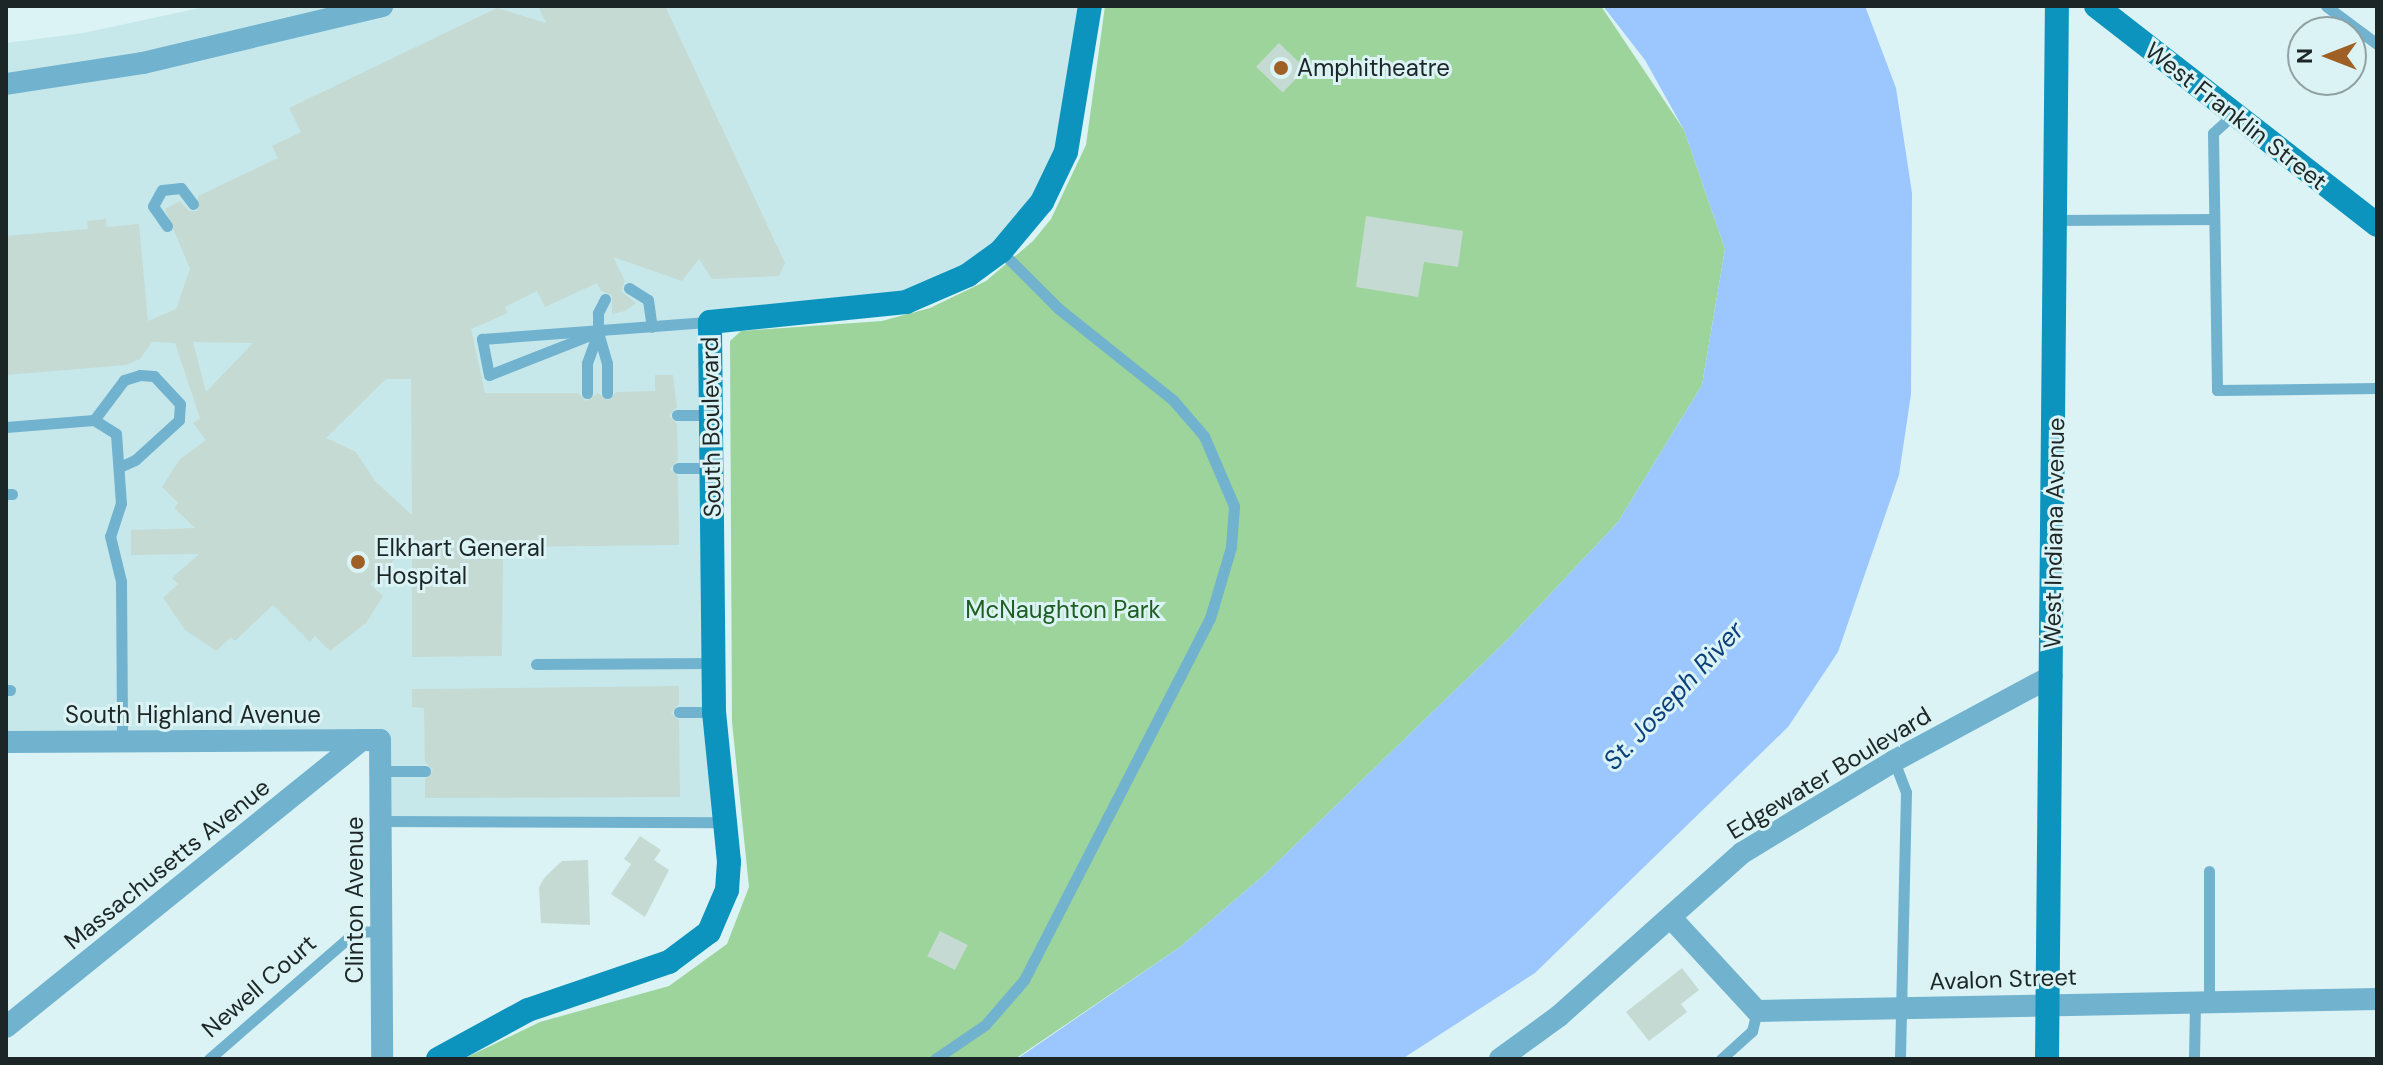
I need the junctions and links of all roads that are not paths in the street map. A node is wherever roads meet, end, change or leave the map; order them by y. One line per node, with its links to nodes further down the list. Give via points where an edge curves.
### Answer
1 (382, 6): 7 (street, via 143,63)
2 (1090, 6): 14 (street, South Boulevard, via 1066,152 1042,202)
3 (2057, 6): 11 (street, West Indiana Avenue)
4 (2096, 6): 8 (street, West Franklin Street)
5 (2326, 6): 6 (lane)
6 (2377, 44)
7 (6, 84)
8 (2234, 114): 10 (lane, via 2213,133); 12 (street, West Franklin Street)
9 (193, 204): 13 (lane, via 181,188 162,190 153,206)
10 (2214, 219): 11 (lane); 20 (lane, via 2217,390)
11 (2056, 220): 32 (street, West Indiana Avenue)
12 (2377, 225)
13 (167, 226)
14 (1001, 251): 17 (street, South Boulevard, via 968,275 906,302); 55 (lane, via 1059,309 1173,400 1204,436 1234,506 1231,547 1210,618 1024,980 985,1025)
15 (629, 288): 18 (lane, via 648,300)
16 (605, 299): 19 (lane)
17 (710, 322): 18 (lane); 24 (street, South Boulevard)
18 (652, 327): 19 (lane)
19 (598, 332): 19 (lane, via 555,330 482,339 489,375); 21 (lane, via 587,363); 22 (lane, via 607,363)
20 (2377, 388)
21 (587, 393)
22 (607, 393)
23 (677, 415): 24 (lane)
24 (711, 415): 29 (street, South Boulevard)
25 (94, 420): 26 (lane); 27 (lane, via 116,434); 27 (lane, via 124,380 140,375 154,376 180,404 179,420 135,460)
26 (6, 427)
27 (119, 467): 36 (lane, via 121,503 110,536 121,581)
28 (678, 468): 29 (lane)
29 (711, 468): 30 (street, South Boulevard)
30 (713, 663): 31 (lane); 34 (street, South Boulevard)
31 (536, 664)
32 (2052, 676): 38 (street, Edgewater Boulevard); 48 (street, West Indiana Avenue)
33 (679, 712): 34 (lane)
34 (714, 712): 42 (street, South Boulevard)
35 (371, 740): 36 (street, South Highland Avenue); 39 (street, Clinton Avenue); 51 (street, Massachusetts Avenue)
36 (122, 741): 37 (street, South Highland Avenue)
37 (6, 742)
38 (1894, 761): 44 (street, Edgewater Boulevard, via 1742,853); 49 (lane, via 1906,792)
39 (381, 771): 40 (lane); 41 (street, Clinton Avenue)
40 (425, 771)
41 (381, 821): 42 (lane); 45 (street, Clinton Avenue)
42 (725, 822): 54 (street, South Boulevard, via 729,862 720,911 709,932 669,962 528,1010)
43 (2209, 871): 47 (lane)
44 (1672, 919): 50 (street); 56 (street, Edgewater Boulevard)
45 (381, 931): 52 (lane, Newell Court, via 355,932); 53 (street, Clinton Avenue)
46 (2377, 999): 47 (street, Avalon Street)
47 (2202, 1001): 48 (street, Avalon Street); 60 (lane)
48 (2048, 1002): 49 (street, Avalon Street); 59 (street, West Indiana Avenue)
49 (1901, 1008): 50 (street, Avalon Street); 58 (lane)
50 (1757, 1011): 57 (lane, via 1752,1031)
51 (6, 1027)
52 (209, 1059)
53 (382, 1059)
54 (438, 1059)
55 (935, 1059)
56 (1500, 1059)
57 (1721, 1059)
58 (1900, 1059)
59 (2047, 1059)
60 (2194, 1059)

